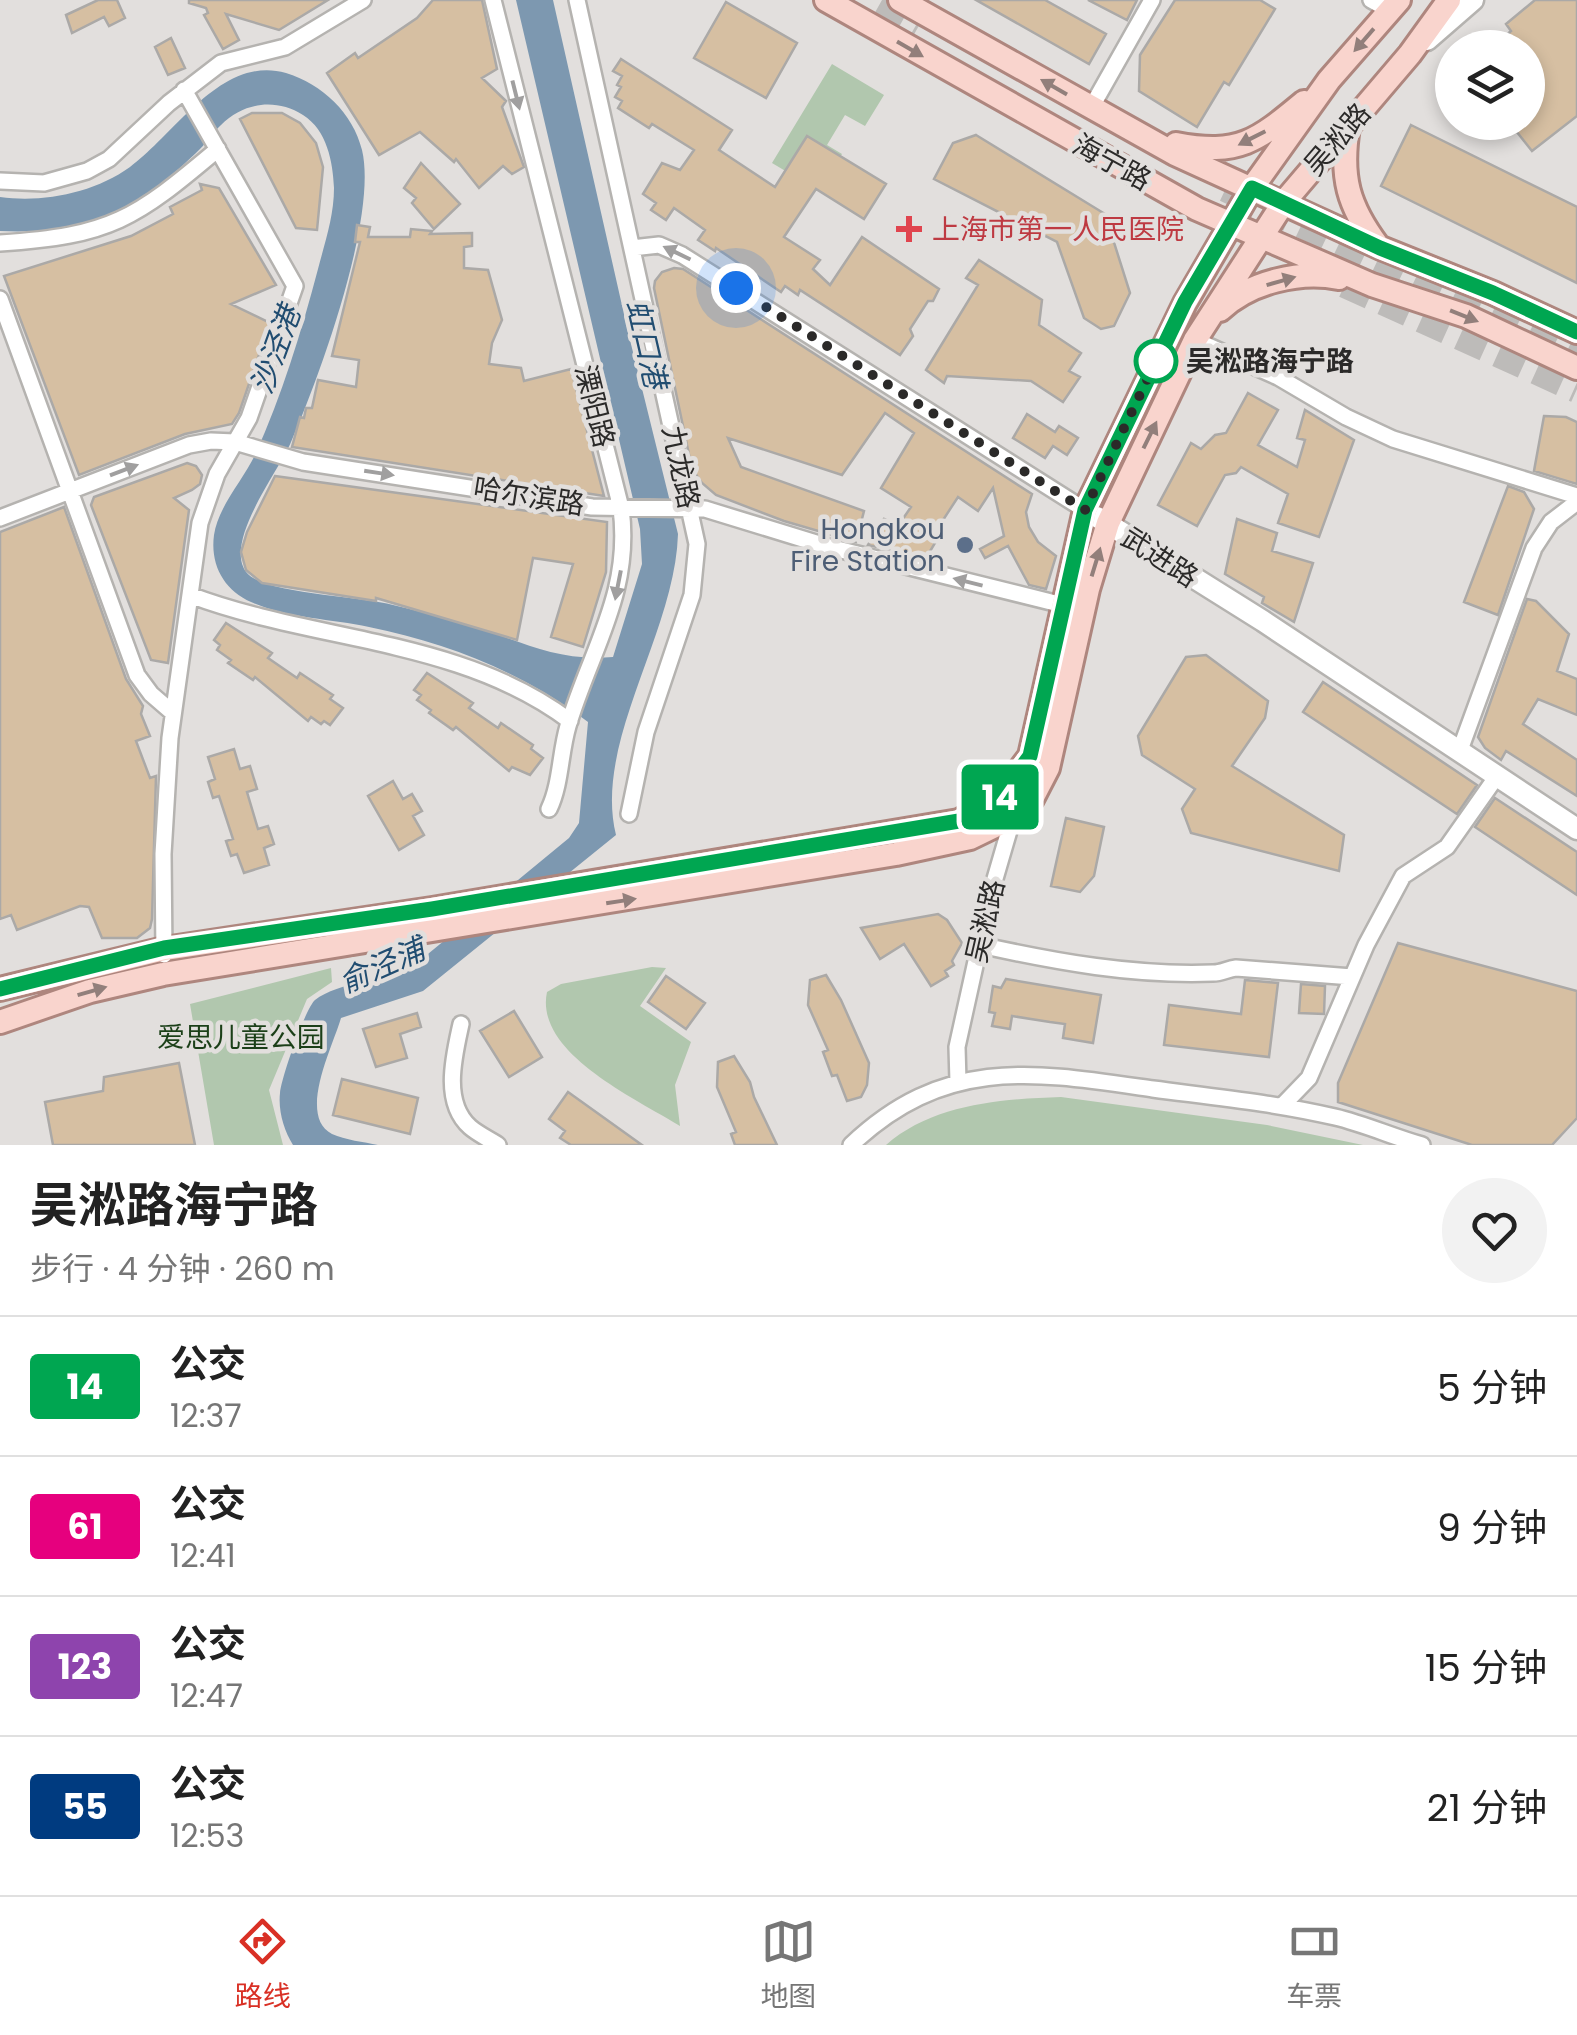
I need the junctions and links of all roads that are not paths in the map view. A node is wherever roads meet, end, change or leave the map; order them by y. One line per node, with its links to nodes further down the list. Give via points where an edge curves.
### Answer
1 (363, 0): 12 (street, via 285,47 221,63)
2 (493, 0): 33 (street, 溧阳路, one-way to 33)
3 (576, 0): 23 (street, 九龙路)
4 (826, 0): 20 (main road, 海宁路, one-way to 20)
5 (900, 0): 13 (main road, 海宁路, one-way to 5)
6 (1152, 0): 13 (street)
7 (1450, 0): 10 (main road)
8 (1473, 0): 10 (street, 吴淞路)
9 (1386, 3): 11 (main road, 吴淞路, one-way to 11)
10 (1410, 54): 14 (main road, 吴淞路)
11 (1329, 80): 15 (main road, one-way to 15, via 1277,124 1238,146 1200,149); 18 (main road, 吴淞路)
12 (188, 96): 16 (street); 17 (street, via 87,171 44,183)
13 (1091, 108): 15 (main road, 海宁路)
14 (1348, 126): 19 (main road, 吴淞路); 24 (main road, via 1342,164 1356,216)
15 (1139, 135): 18 (main road, 海宁路)
16 (214, 142): 22 (street, via 153,202 121,221 78,235); 30 (street, via 295,286)
17 (0, 180)
18 (1252, 188): 19 (main road, 海宁路); 20 (main road, 吴淞路)
19 (1284, 202): 21 (main road, 吴淞路); 24 (main road, 海宁路)
20 (1230, 225): 21 (main road, 海宁路); 35 (main road, 吴淞路, via 1185,302)
21 (1260, 237): 25 (main road, 海宁路); 28 (main road, 吴淞路)
22 (0, 243)
23 (632, 248): 34 (street, 九龙路); 35 (street, 武进路, one-way to 23, via 682,254 660,245)
24 (1380, 248): 27 (main road, 海宁路)
25 (1372, 284): 28 (main road, one-way to 25, via 1243,293 1286,278 1321,274); 29 (main road, 海宁路, one-way to 29, via 1466,316)
26 (0, 299): 31 (street)
27 (1577, 332)
28 (1199, 333): 32 (street, via 1380,434); 37 (main road, 吴淞路, one-way to 28)
29 (1577, 368)
30 (243, 445): 31 (street, 哈尔滨路, one-way to 30, via 190,445); 33 (street, 哈尔滨路, one-way to 33, via 283,457); 38 (street, via 217,474 203,509)
31 (69, 491): 36 (street, 哈尔滨路); 40 (street, via 137,675)
32 (1577, 499): 42 (street, via 1539,537)
33 (626, 508): 34 (street, 哈尔滨路); 41 (street, 溧阳路, one-way to 41, via 618,590)
34 (682, 508): 39 (street, 哈尔滨路, one-way to 34, via 845,552 721,512); 46 (street, 九龙路, via 697,544 692,596 646,732)
35 (1085, 510): 37 (street, 武进路); 39 (main road, 吴淞路)
36 (0, 518)
37 (1108, 523): 42 (street, 武进路); 45 (main road, 吴淞路, one-way to 37, via 1032,799 1048,768)
38 (190, 596): 40 (street); 41 (street, via 451,662)
39 (1063, 605): 45 (main road, 吴淞路, via 1030,756)
40 (173, 713): 49 (street)
41 (572, 716): 44 (street, 溧阳路)
42 (1460, 750): 43 (street, 武进路)
43 (1497, 776): 47 (street, 武进路); 51 (street, via 1447,847 1404,876)
44 (549, 809)
45 (1005, 809): 48 (street, 吴淞路); 49 (main road); 50 (main road, one-way to 45, via 914,850 970,838)
46 (629, 814)
47 (1577, 829)
48 (980, 945): 51 (street, via 1122,970 1236,968); 55 (street, 吴淞路, via 957,1048)
49 (164, 948): 50 (street); 52 (main road)
50 (162, 974): 53 (main road, one-way to 50)
51 (1352, 977): 56 (street, via 1310,1078)
52 (0, 989)
53 (0, 1022)
54 (461, 1024): 57 (street, via 454,1096 467,1125)
55 (958, 1082): 56 (street, via 1050,1074); 58 (street, via 904,1105)
56 (1282, 1106): 59 (street)
57 (498, 1145)
58 (851, 1145)
59 (1422, 1145)

